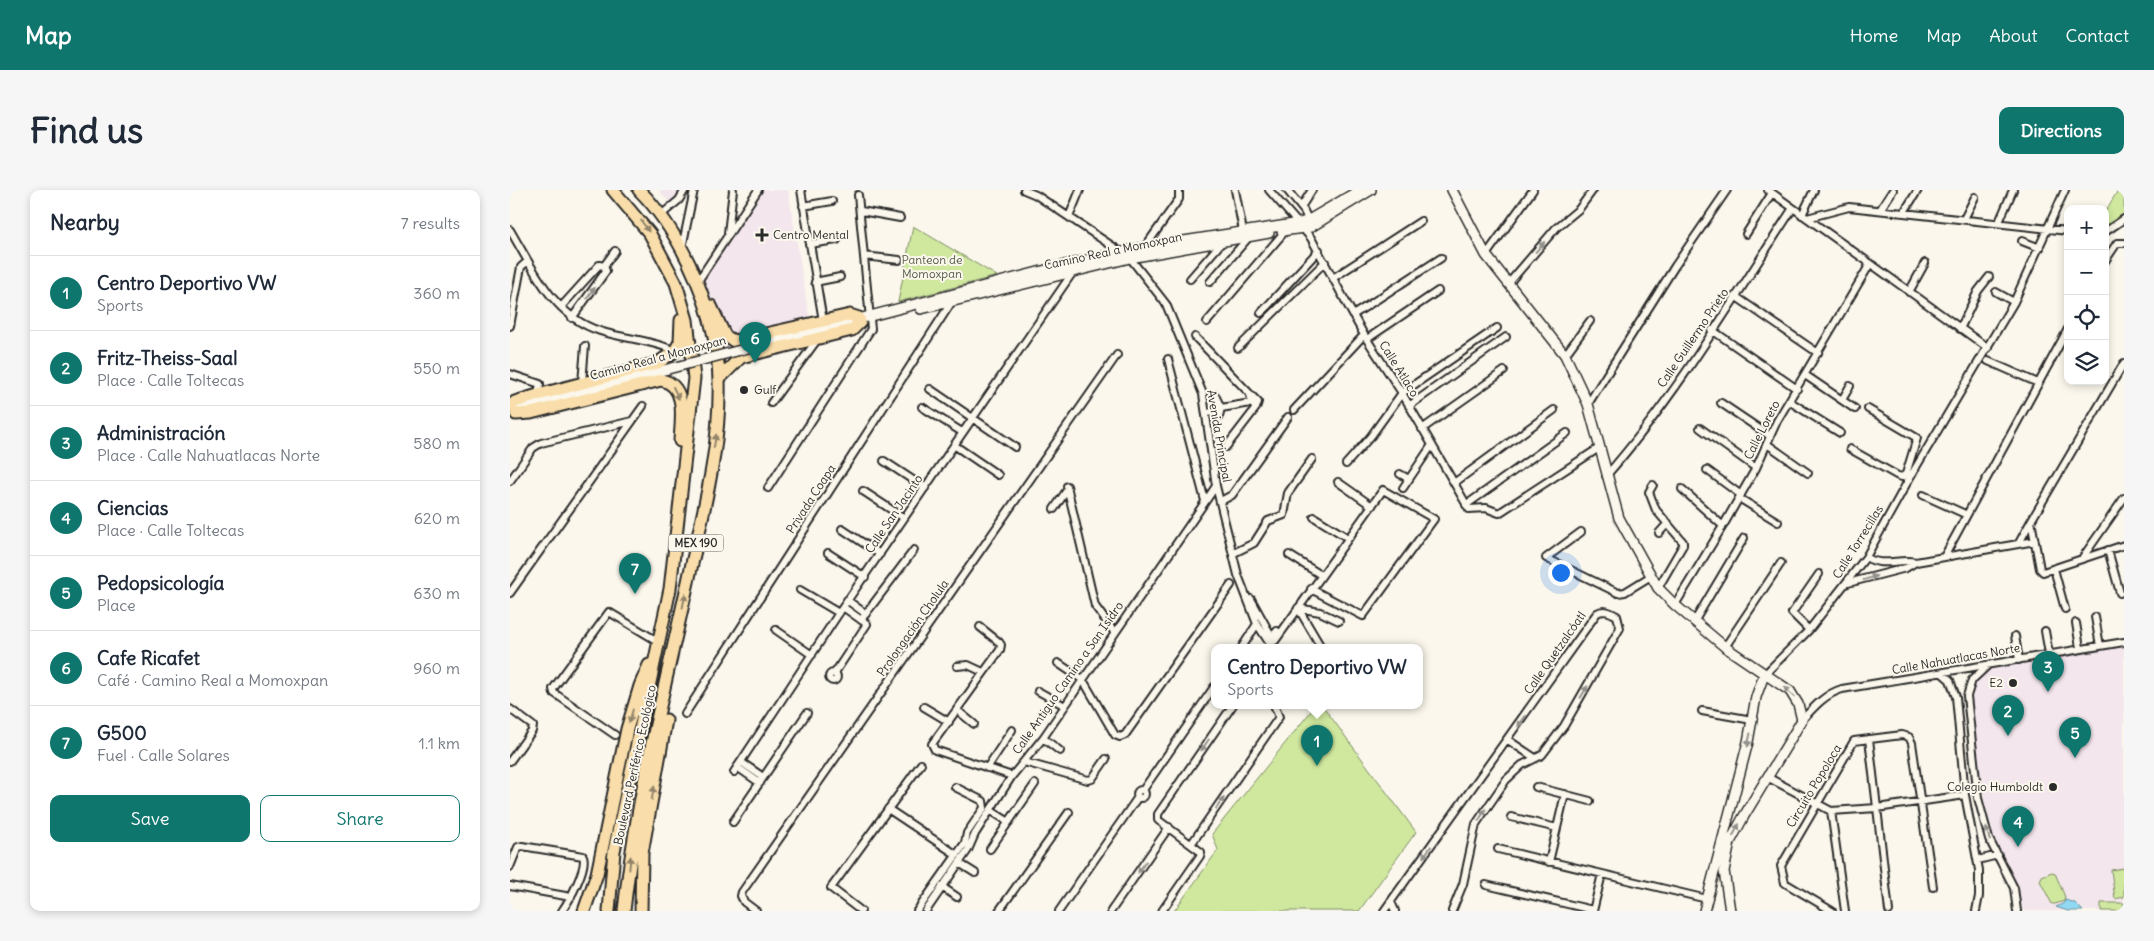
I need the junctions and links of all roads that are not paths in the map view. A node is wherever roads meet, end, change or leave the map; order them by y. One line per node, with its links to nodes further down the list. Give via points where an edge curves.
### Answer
1 (613, 190): 82 (highway, Boulevard Periférico Ecológico / MEX 190, one-way to 82, via 650,234)
2 (639, 190): 36 (highway, Boulevard Periférico Ecológico / MEX 190)
3 (685, 190): 36 (street, via 679,200)
4 (694, 190): 60 (street)
5 (733, 190): 50 (street)
6 (758, 190): 50 (street)
7 (801, 190): 30 (street)
8 (1024, 190): 38 (street, Avenida Principal)
9 (1080, 190): 38 (street)
10 (1179, 190): 58 (street, via 1179,199)
11 (1235, 190): 51 (street)
12 (1269, 190): 44 (street, Calle Atlaco)
13 (1287, 190): 31 (street, Calle Atlaco)
14 (1312, 190): 31 (street)
15 (1371, 190): 44 (street, Camino Real a Momoxpan)
16 (1452, 190): 64 (street)
17 (1533, 190): 64 (street)
18 (1593, 190): 83 (street, one-way to 18)
19 (1727, 190): 133 (street)
20 (1814, 190): 37 (street)
21 (1893, 190): 33 (street)
22 (1918, 190): 35 (street)
23 (2013, 190): 43 (street)
24 (2065, 190): 45 (street, Calle Torrecillas)
25 (1354, 192): 44 (street, Camino Real a Momoxpan)
26 (1770, 192): 32 (street); 52 (street)
27 (858, 195): 34 (street)
28 (1975, 197): 40 (street)
29 (832, 201): 30 (street)
30 (803, 206): 57 (street)
31 (1301, 207): 44 (street, Calle Atlaco)
32 (1793, 208): 37 (street); 87 (street, Calle Guillermo Prieto)
33 (1880, 210): 35 (street); 37 (street, via 1850,207)
34 (861, 211): 39 (street); 66 (street)
35 (1904, 212): 40 (street)
36 (661, 215): 60 (highway, Boulevard Periférico Ecológico / MEX 190)
37 (1805, 216): 72 (street)
38 (1069, 217): 63 (street, Avenida Principal)
39 (900, 218)
40 (1964, 218): 43 (street)
41 (2124, 218): 46 (street)
42 (1421, 220): 77 (street)
43 (1999, 222): 45 (street)
44 (1306, 225): 48 (street, Camino Real a Momoxpan); 51 (street, Camino Real a Momoxpan); 61 (street, Calle Atlaco)
45 (2048, 228): 49 (street); 59 (street, Calle Torrecillas)
46 (2109, 229)
47 (510, 230): 69 (street)
48 (1286, 230): 51 (street, Camino Real a Momoxpan); 97 (street)
49 (2064, 230)
50 (728, 234): 79 (street)
51 (1246, 234): 53 (street, Camino Real a Momoxpan); 81 (street)
52 (1746, 234)
53 (1225, 239): 58 (street, Camino Real a Momoxpan); 63 (street, Camino Real a Momoxpan); 78 (street)
54 (838, 240): 57 (street)
55 (2022, 241): 59 (street)
56 (2120, 243): 65 (street)
57 (808, 244): 80 (street)
58 (1145, 247): 63 (street, Camino Real a Momoxpan)
59 (2040, 248): 89 (street, Calle Torrecillas)
60 (682, 249): 79 (highway, Boulevard Periférico Ecológico / MEX 190)
61 (1319, 250): 70 (street, Calle Atlaco); 91 (street)
62 (615, 251): 73 (street)
63 (1126, 255): 74 (street, Camino Real a Momoxpan); 88 (street, Camino Real a Momoxpan, via 1065,265); 144 (street, Avenida Principal, via 1166,304 1203,394)
64 (1486, 255): 83 (street)
65 (2109, 255)
66 (864, 256): 68 (street); 94 (street)
67 (1441, 258): 92 (street)
68 (899, 260)
69 (528, 261): 90 (street); 98 (street, via 520,267)
70 (1325, 262): 77 (street, Calle Atlaco); 108 (street)
71 (1925, 263): 85 (street)
72 (1870, 264): 85 (street); 111 (street, Calle Loreto)
73 (604, 266): 90 (street, via 599,265); 93 (street, one-way to 73, via 606,272)
74 (1074, 270): 88 (street, Camino Real a Momoxpan); 146 (street, Calle San Jacinto)
75 (1989, 277): 100 (street, via 1978,291)
76 (840, 278): 80 (street)
77 (1333, 278): 92 (street, Calle Atlaco)
78 (1190, 279)
79 (698, 281): 95 (highway, via 724,334 731,341); 120 (highway, Boulevard Periférico Ecológico / MEX 190, via 712,330)
80 (815, 282): 95 (street)
81 (1210, 282)
82 (676, 283): 110 (highway, via 681,328 680,342); 227 (highway, Boulevard Periférico Ecológico / MEX 190, via 686,320 694,378)
83 (1508, 284): 113 (street)
84 (1438, 291): 104 (street)
85 (1908, 292): 100 (street)
86 (1996, 292): 89 (street)
87 (1735, 296): 101 (street, Calle Guillermo Prieto); 111 (street)
88 (953, 299): 94 (street, Camino Real a Momoxpan); 286 (street, Privada Coapa)
89 (2014, 302): 109 (street, Calle Torrecillas)
90 (561, 307): 93 (street)
91 (1260, 313)
92 (1353, 315): 104 (street, Calle Atlaco)
93 (572, 318): 110 (street, via 600,331 663,345)
94 (863, 319): 95 (highway, via 850,316); 106 (highway, via 852,330); 142 (street, Camino Real a Momoxpan, bridge); 178 (street, via 872,328)
95 (823, 321)
96 (1590, 321): 113 (street)
97 (1207, 322)
98 (510, 326)
99 (1497, 328): 127 (street)
100 (1960, 329): 109 (street)
101 (1712, 330): 125 (street); 171 (street, Calle Guillermo Prieto, via 1633,446)
102 (2064, 336): 121 (street)
103 (1194, 337): 135 (street, via 1250,394)
104 (1366, 337): 127 (street, Calle Atlaco); 140 (street)
105 (1506, 337): 136 (street)
106 (818, 338): 120 (highway, via 741,357); 132 (street)
107 (585, 346): 122 (street)
108 (1238, 348)
109 (1988, 348): 162 (street, Calle Torrecillas)
110 (675, 351): 122 (highway, via 658,363)
111 (1818, 353): 119 (street, Calle Loreto)
112 (1117, 355): 349 (street, Prolongación Cholula, via 742,892 744,902)
113 (1565, 355): 133 (street)
114 (1168, 359): 186 (street)
115 (1988, 360): 121 (street)
116 (2124, 363): 194 (street)
117 (1504, 372): 149 (street)
118 (510, 374): 126 (street, via 540,384)
119 (1805, 375): 125 (street, Calle Loreto); 129 (street)
120 (720, 379): 246 (highway, Boulevard Periférico Ecológico / MEX 190, one-way to 120, via 718,430)
121 (2038, 382): 191 (street)
122 (582, 383): 126 (highway)
123 (1850, 386): 129 (street)
124 (930, 389): 146 (street)
125 (1797, 389): 130 (street, Calle Loreto)
126 (539, 392): 142 (highway, via 515,402)
127 (1402, 394): 136 (street, Calle Atlaco); 165 (street)
128 (1214, 396): 143 (street)
129 (1842, 400): 138 (street)
130 (1789, 401): 152 (street); 153 (street, Calle Loreto)
131 (1721, 403): 153 (street)
132 (771, 404)
133 (1588, 404): 159 (street)
134 (643, 406): 147 (street)
135 (1253, 406): 143 (street); 158 (street)
136 (1409, 406): 149 (street, Calle Atlaco)
137 (922, 407): 150 (street)
138 (1855, 408)
139 (1868, 409): 161 (street, via 1915,436 1917,442)
140 (1294, 410)
141 (1554, 410): 175 (street)
142 (511, 411): 227 (highway, one-way to 227, via 531,413 657,380 673,385 682,410 668,547)
143 (1219, 411): 144 (street)
144 (1206, 414): 177 (street, Avenida Principal)
145 (1288, 417): 187 (street, via 1232,494)
146 (972, 418): 150 (street, Calle San Jacinto); 157 (street)
147 (632, 421): 173 (street, via 541,443 533,448); 231 (street)
148 (1700, 428): 166 (street)
149 (1422, 429): 156 (street, Calle Atlaco)
150 (962, 432): 155 (street, Calle San Jacinto)
151 (1567, 433): 189 (street)
152 (1840, 433)
153 (1770, 436): 154 (street, Calle Loreto)
154 (1767, 444): 166 (street, Calle Loreto); 168 (street)
155 (954, 445): 170 (street); 179 (street, Calle San Jacinto)
156 (1432, 445): 172 (street); 175 (street, Calle Atlaco)
157 (1015, 447)
158 (1226, 447)
159 (1599, 448): 171 (street); 189 (street, via 1499,513 1486,508)
160 (1850, 449): 161 (street, via 1902,477)
161 (1913, 453): 162 (street)
162 (1923, 457): 212 (street, Calle Torrecillas)
163 (1312, 459): 210 (street, via 1288,493 1284,515 1268,521 1254,543)
164 (884, 462): 179 (street)
165 (1346, 464)
166 (1756, 468): 184 (street, Calle Loreto)
167 (1707, 470): 184 (street)
168 (1808, 473)
169 (1400, 474): 172 (street)
170 (998, 475)
171 (1606, 476): 222 (street, via 1619,518)
172 (1409, 479): 180 (street)
173 (510, 481)
174 (1338, 482): 188 (street)
175 (1454, 483): 189 (street, Calle Atlaco)
176 (1653, 485): 196 (street, via 1649,492 1656,510)
177 (1216, 486): 186 (street, Calle Antiguo Camino a San Isidro); 187 (street, Avenida Principal)
178 (768, 488)
179 (925, 488): 193 (street, Calle San Jacinto)
180 (1403, 488)
181 (1682, 489): 197 (street)
182 (863, 491): 193 (street)
183 (1923, 495): 191 (street)
184 (1740, 496): 195 (street); 197 (street, Calle Loreto)
185 (2124, 498): 214 (street)
186 (1205, 500): 251 (street, Calle Antiguo Camino a San Isidro)
187 (1221, 501): 210 (street, Avenida Principal)
188 (1372, 506): 201 (street); 228 (street, via 1383,490 1434,519 1363,616)
189 (1469, 508)
190 (1054, 509): 251 (street, via 1067,488 1095,606)
191 (1965, 514): 213 (street)
192 (1314, 517): 201 (street)
193 (904, 518): 209 (street, Calle San Jacinto)
194 (2031, 521): 203 (street); 204 (street)
195 (1778, 522)
196 (1668, 523): 200 (street); 226 (street, via 1682,538 1683,545)
197 (1723, 526): 234 (street, Calle Loreto)
198 (842, 529): 209 (street)
199 (1580, 532): 222 (street, via 1546,558 1618,593)
200 (1659, 533)
201 (1348, 538): 221 (street)
202 (1744, 538): 243 (street)
203 (2036, 541): 204 (street); 219 (street, via 2040,569 2047,572)
204 (2019, 544): 213 (street)
205 (2124, 545): 207 (street)
206 (914, 550): 238 (street)
207 (2108, 550): 214 (street); 230 (street)
208 (828, 553): 223 (street)
209 (880, 554): 223 (street, Calle San Jacinto)
210 (1234, 554): 245 (street, Avenida Principal, via 1238,575)
211 (1289, 555): 221 (street)
212 (1866, 557): 215 (street, via 1877,563); 224 (street, Calle Torrecillas)
213 (1944, 557): 216 (street)
214 (2084, 557): 219 (street)
215 (1898, 560): 216 (street); 218 (street)
216 (1916, 562): 218 (street)
217 (1781, 564): 260 (street)
218 (1900, 569): 224 (street, one-way to 218)
219 (2054, 569): 236 (street)
220 (1819, 574): 249 (street, via 1792,613)
221 (1320, 575): 228 (street); 233 (street, via 1272,637)
222 (1650, 576): 226 (street)
223 (865, 577): 232 (street, Calle San Jacinto)
224 (1848, 583): 249 (street, Calle Torrecillas)
225 (1231, 585): 273 (street, via 1125,735 1115,735)
226 (1658, 588): 234 (street)
227 (670, 589): 253 (highway, Boulevard Periférico Ecológico / MEX 190)
228 (1311, 589): 235 (street)
229 (800, 590): 237 (street)
230 (2120, 593)
231 (510, 594)
232 (847, 600): 237 (street, Calle San Jacinto); 238 (street)
233 (1251, 600)
234 (1674, 605): 243 (street)
235 (1298, 608): 239 (street); 242 (street, via 1320,612); 257 (street); 258 (street)
236 (2065, 609)
237 (840, 610): 241 (street); 263 (street, Calle San Jacinto)
238 (866, 614): 241 (street)
239 (1302, 615)
240 (2095, 617): 259 (street)
241 (861, 620): 271 (street, via 868,624)
242 (1339, 621)
243 (1694, 622): 260 (street)
244 (2076, 623): 261 (street)
245 (1257, 624): 255 (street); 256 (street, Avenida Principal)
246 (678, 625): 347 (highway, Boulevard Periférico Ecológico / MEX 190, one-way to 246, via 631,850); 348 (highway, Boulevard Periférico Ecológico, one-way to 246, via 642,853 679,644)
247 (980, 627): 269 (street, via 1001,645)
248 (776, 630): 263 (street)
249 (1809, 630): 272 (street, Calle Torrecillas)
250 (2045, 631): 262 (street)
251 (1114, 632): 273 (street, Calle Antiguo Camino a San Isidro)
252 (2015, 636): 265 (street)
253 (659, 642): 264 (highway, Boulevard Periférico Ecológico / MEX 190); 292 (street, via 609,612 553,689 554,693)
254 (2124, 642): 259 (street, Calle Nahuatlacas Norte)
255 (1244, 644)
256 (1270, 644)
257 (1272, 644)
258 (1319, 644)
259 (2100, 646): 261 (street, Calle Nahuatlacas Norte)
260 (1725, 647): 272 (street)
261 (2080, 648): 262 (street, Calle Nahuatlacas Norte)
262 (2049, 654): 265 (street, Calle Nahuatlacas Norte)
263 (812, 655): 305 (street, Calle San Jacinto, via 737,767)
264 (656, 656): 345 (highway, Boulevard Periférico Ecológico, one-way to 345, via 646,670 627,729 599,863); 346 (highway, Boulevard Periférico Ecológico / MEX 190, via 614,851)
265 (2019, 660): 268 (street, Calle Nahuatlacas Norte)
266 (1058, 663): 273 (street)
267 (957, 666): 269 (street, via 968,664)
268 (1986, 666): 270 (street, Calle Nahuatlacas Norte); 276 (street, via 1972,680)
269 (983, 672): 283 (street)
270 (1942, 673): 277 (street, via 1950,680); 288 (street, Calle Nahuatlacas Norte, via 1833,692)
271 (834, 674)
272 (1764, 675): 287 (street, Calle Torrecillas); 288 (street, one-way to 272, via 1790,691)
273 (1083, 680): 278 (street, Calle Antiguo Camino a San Isidro)
274 (1038, 691): 278 (street)
275 (1211, 691): 354 (street, via 1143,790 1137,792 1138,797)
276 (1967, 696): 277 (street); 328 (street, one-way to 276, via 1989,839 1978,798)
277 (1956, 697): 310 (street)
278 (1065, 706): 293 (street, Calle Antiguo Camino a San Isidro)
279 (924, 707): 289 (street)
280 (510, 709): 299 (street, via 533,726)
281 (1230, 709): 322 (street, one-way to 322, via 1158,817)
282 (1276, 709): 324 (street, one-way to 282, via 1279,717)
283 (957, 710): 289 (street); 290 (street)
284 (1702, 710): 287 (street)
285 (807, 713): 305 (street)
286 (684, 714)
287 (1752, 720): 340 (street, Calle Torrecillas, one-way to 340)
288 (1802, 720): 304 (street)
289 (949, 722): 302 (street, via 934,738 935,750)
290 (974, 724)
291 (1012, 730): 302 (street)
292 (615, 735)
293 (1043, 738): 296 (street); 300 (street, Calle Antiguo Camino a San Isidro)
294 (1869, 739): 312 (street, via 1909,737); 313 (street, Circuito Popoloca, via 1854,741); 314 (street)
295 (1508, 740): 297 (street); 297 (street, Calle Quetzalcóatl, one-way to 295, via 1542,755 1564,726 1598,668 1620,628 1617,616 1601,611 1597,613); 343 (street, Calle Quetzalcóatl, one-way to 343)
296 (1060, 751)
297 (1535, 758): 359 (street, Calle Quetzalcóatl, one-way to 297, via 1463,884 1476,824 1506,780)
298 (1106, 759): 300 (street, via 1088,780)
299 (510, 761)
300 (1024, 762): 303 (street, Calle Antiguo Camino a San Isidro)
301 (921, 764): 315 (street)
302 (987, 768): 303 (street)
303 (1012, 776): 316 (street, Calle Antiguo Camino a San Isidro)
304 (1769, 778): 313 (street); 339 (street, one-way to 304, via 1724,871 1730,842)
305 (762, 780): 320 (street)
306 (1035, 784): 321 (street)
307 (955, 787): 327 (street, via 984,804)
308 (1536, 787): 309 (street)
309 (1565, 794): 311 (street); 323 (street)
310 (1965, 794): 312 (street); 329 (street)
311 (1590, 801)
312 (1920, 801): 314 (street); 337 (street)
313 (1819, 804): 317 (street); 363 (street, Circuito Popoloca, via 1783,861 1781,873 1785,883)
314 (1877, 808): 317 (street); 365 (street)
315 (888, 809): 327 (street); 350 (street, via 831,888)
316 (990, 810): 321 (street); 331 (street, Calle Antiguo Camino a San Isidro)
317 (1831, 811): 364 (street)
318 (1069, 812): 353 (street)
319 (1512, 817): 323 (street)
320 (733, 822)
321 (1009, 822): 325 (street)
322 (1170, 828): 324 (street); 355 (street, one-way to 355)
323 (1557, 828): 330 (street)
324 (1192, 843): 356 (street, via 1201,852 1200,856)
325 (990, 849)
326 (1498, 849): 330 (street)
327 (957, 855): 351 (street)
328 (1998, 855): 329 (street); 367 (street, via 2014,888)
329 (1978, 860): 366 (street)
330 (1549, 862): 334 (street)
331 (959, 863): 333 (street); 338 (street, Calle Antiguo Camino a San Isidro)
332 (510, 867): 341 (street, via 518,847 522,846 583,856 584,863)
333 (975, 873)
334 (1602, 874): 340 (street); 360 (street)
335 (1486, 885): 360 (street)
336 (510, 886): 341 (street)
337 (1933, 886)
338 (942, 887): 342 (street); 352 (street, Calle Antiguo Camino a San Isidro)
339 (1727, 892): 340 (street, via 1717,888); 362 (street)
340 (1708, 895): 361 (street, Calle Torrecillas)
341 (571, 897): 344 (street)
342 (957, 897)
343 (1391, 902): 357 (street, Calle Quetzalcóatl); 358 (street)
344 (562, 911)
345 (584, 911)
346 (609, 911)
347 (624, 911)
348 (640, 911)
349 (756, 911)
350 (861, 911)
351 (917, 911)
352 (926, 911)
353 (999, 911)
354 (1059, 911)
355 (1111, 911)
356 (1162, 911)
357 (1384, 911)
358 (1395, 911)
359 (1452, 911)
360 (1593, 911)
361 (1704, 911)
362 (1730, 911)
363 (1832, 911)
364 (1845, 911)
365 (1889, 911)
366 (1976, 911)
367 (2017, 911)

